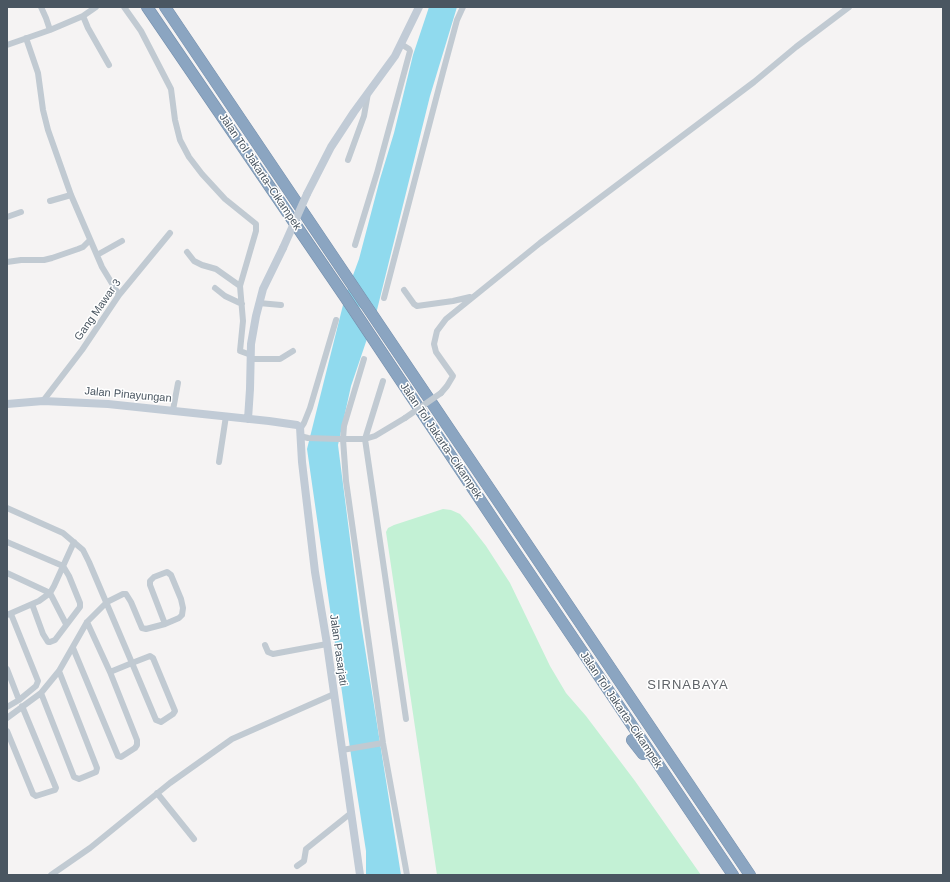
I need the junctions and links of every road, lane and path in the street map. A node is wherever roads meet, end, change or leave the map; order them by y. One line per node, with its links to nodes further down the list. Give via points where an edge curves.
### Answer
1 (41, 7): 10 (street)
2 (124, 7): 28 (street, via 171,89 180,140 189,157 225,199 256,224)
3 (147, 7): 53 (highway, Jalan Tol Jakarta–Cikampek)
4 (165, 7): 92 (highway, Jalan Tol Jakarta–Cikampek)
5 (419, 7): 12 (main road)
6 (463, 7): 33 (street, via 443,72)
7 (849, 7): 32 (street)
8 (96, 8): 9 (street)
9 (83, 16): 10 (street); 14 (street)
10 (50, 30): 11 (street)
11 (26, 38): 13 (street); 17 (street, via 38,73 48,130)
12 (401, 44): 15 (main road); 24 (street, via 409,49 410,53)
13 (7, 45)
14 (109, 65)
15 (368, 93): 16 (street, via 364,116); 34 (main road, bridge, via 331,147 268,278)
16 (348, 160)
17 (71, 195): 18 (street); 22 (street)
18 (50, 201)
19 (21, 212): 20 (street)
20 (7, 217)
21 (170, 233): 31 (street, Gang Mawar 3)
22 (90, 240): 26 (street); 27 (street, via 78,250 52,258)
23 (122, 242): 26 (street)
24 (355, 245)
25 (187, 252): 28 (street, via 194,261 216,269)
26 (97, 255): 31 (street)
27 (7, 262)
28 (240, 286): 35 (street)
29 (214, 288): 35 (street)
30 (404, 290): 32 (street, via 414,304 421,306)
31 (120, 295): 43 (street, Gang Mawar 3)
32 (472, 297): 49 (street, bridge, via 446,319 435,335 436,352 453,376 448,386 405,418 375,436)
33 (384, 298)
34 (259, 303): 36 (street); 39 (main road)
35 (242, 304): 39 (street, via 240,351)
36 (282, 305)
37 (336, 320): 48 (street)
38 (293, 351): 39 (street, via 280,359)
39 (251, 357): 47 (main road)
40 (364, 359): 50 (street)
41 (383, 381): 49 (street)
42 (178, 383): 45 (street)
43 (43, 401): 44 (main road, Jalan Pinayungan); 45 (main road, Jalan Pinayungan)
44 (7, 404)
45 (172, 410): 46 (main road, Jalan Pinayungan)
46 (226, 416): 47 (main road, Jalan Pinayungan); 51 (street)
47 (248, 419): 48 (main road, Jalan Pinayungan, via 297,426)
48 (302, 433): 50 (street); 67 (main road, Jalan Pasarjati, via 302,462 315,572)
49 (365, 438): 50 (street); 78 (street)
50 (340, 439): 81 (street)
51 (219, 462)
52 (7, 508): 55 (street, via 63,533)
53 (507, 540): 59 (highway); 84 (highway, Jalan Tol Jakarta–Cikampek)
54 (7, 542): 56 (street)
55 (74, 542): 56 (street); 60 (street, via 83,550)
56 (63, 566): 58 (street); 64 (street, via 80,603 80,607)
57 (7, 573): 58 (street)
58 (50, 592): 61 (street); 64 (street)
59 (532, 592)
60 (107, 602): 63 (street); 65 (street, via 126,594 142,628); 69 (street)
61 (32, 604): 62 (street); 64 (street, via 48,642 55,640)
62 (9, 615): 75 (street, via 38,682)
63 (87, 622): 68 (street); 72 (street)
64 (66, 624)
65 (165, 624): 65 (street, via 179,618 183,608 171,575 167,572 150,581)
66 (265, 644): 67 (street, via 268,652 273,654)
67 (327, 644): 74 (main road, Jalan Pasarjati)
68 (73, 648): 71 (street); 72 (street, via 118,756 121,757 137,746)
69 (132, 663): 69 (street, via 150,656 153,658 175,711 161,722 156,720); 72 (street)
70 (7, 669): 75 (street)
71 (59, 671): 73 (street); 73 (street, via 97,768 96,772 79,779 74,777)
72 (110, 672)
73 (41, 692): 75 (street)
74 (334, 694): 82 (main road, Jalan Pasarjati); 83 (street, via 232,739)
75 (20, 703): 76 (street); 77 (street); 79 (street, via 55,790 36,796 33,794)
76 (7, 707)
77 (7, 718)
78 (406, 719)
79 (7, 730)
80 (632, 740): 84 (highway)
81 (383, 743): 82 (street); 90 (street)
82 (346, 749): 85 (main road, Jalan Pasarjati)
83 (157, 793): 86 (street); 88 (street, via 90,848)
84 (684, 804): 91 (highway, Jalan Tol Jakarta–Cikampek)
85 (351, 813): 87 (street, via 306,849 304,861); 89 (main road, Jalan Pasarjati)
86 (194, 839)
87 (297, 866)
88 (51, 875)
89 (360, 875)
90 (407, 875)
91 (733, 875)
92 (750, 875)

